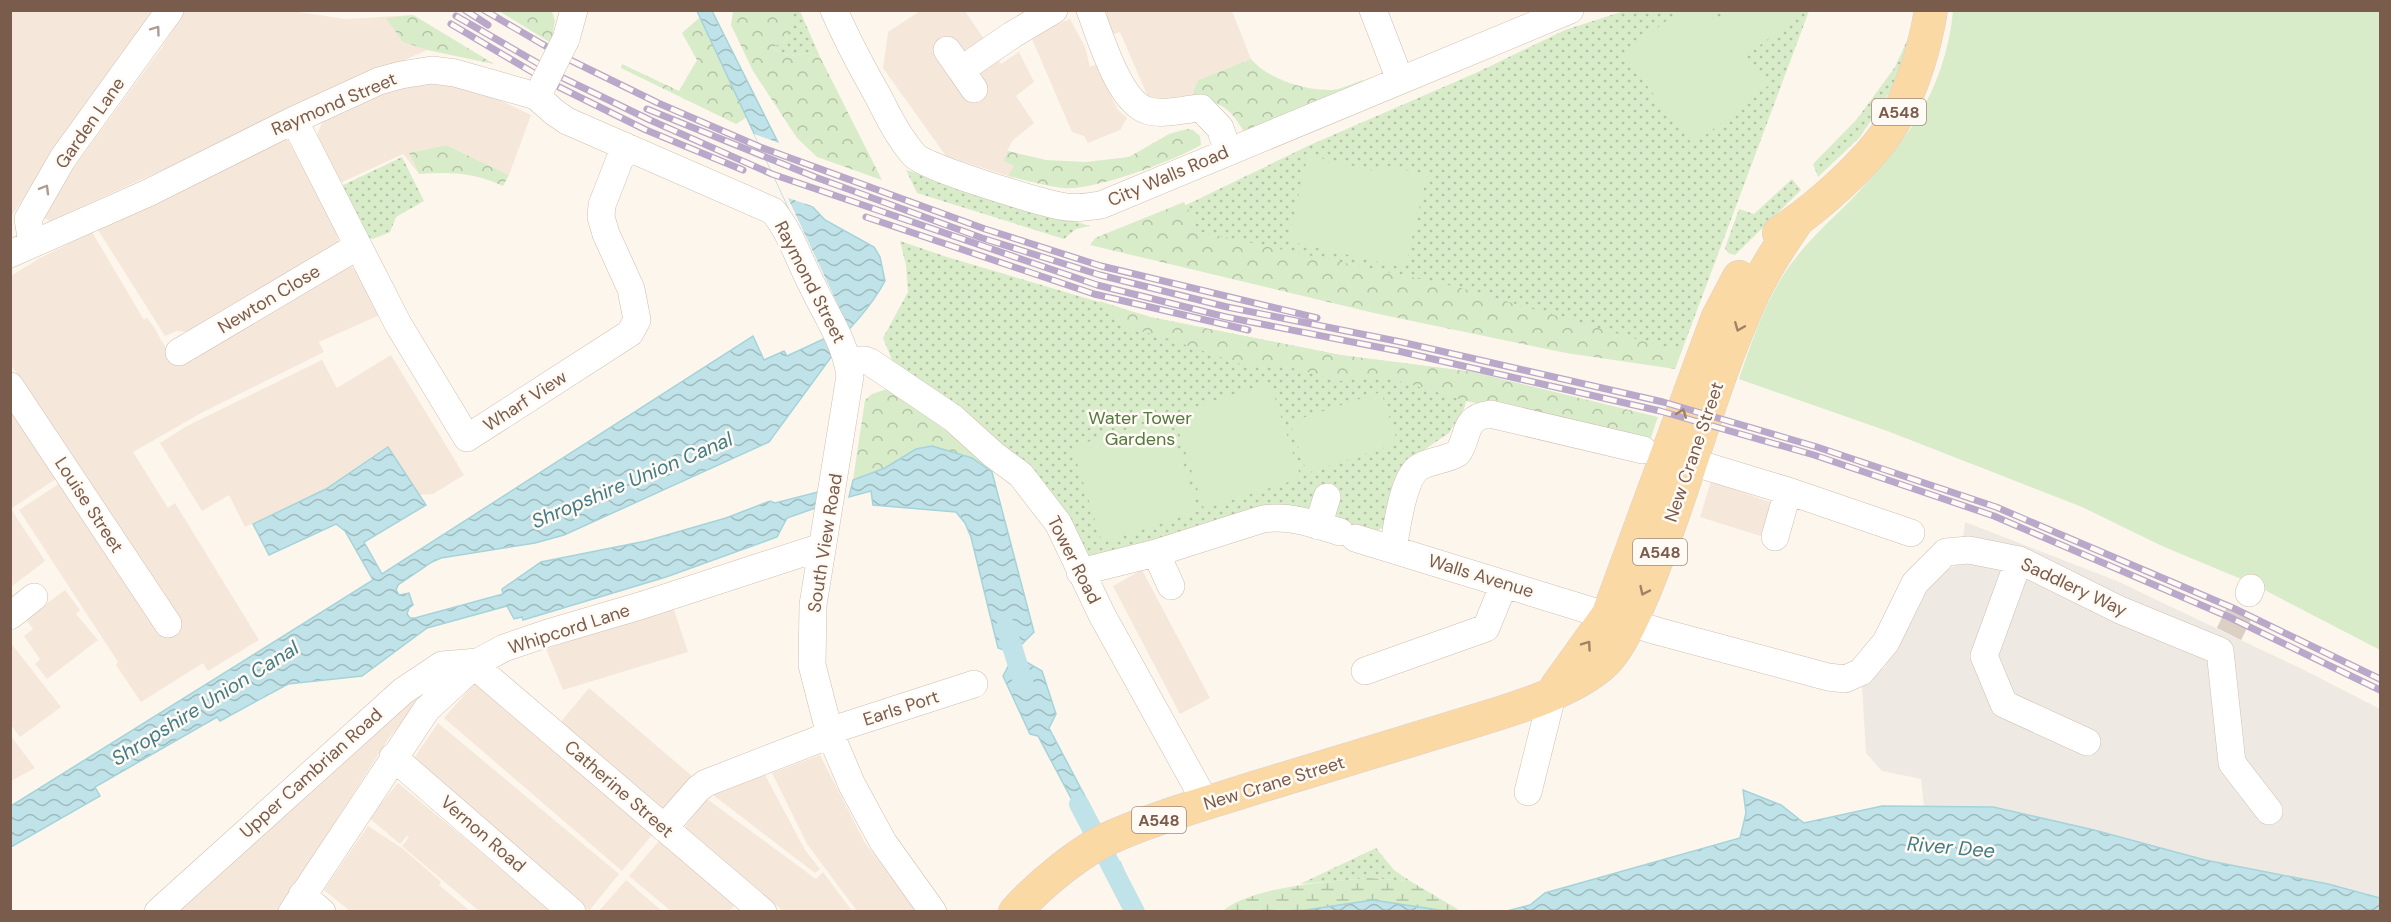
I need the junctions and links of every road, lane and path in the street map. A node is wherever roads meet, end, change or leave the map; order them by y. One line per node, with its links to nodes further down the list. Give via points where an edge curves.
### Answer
1 (170, 10): 16 (street, Garden Lane, one-way to 1, via 28,219 57,168)
2 (574, 10): 11 (street, bridge, via 566,39)
3 (834, 10): 14 (street, City Walls Road, via 889,118 915,156 936,167 1061,207 1081,208 1101,204)
4 (1054, 10): 9 (street)
5 (1090, 10): 14 (street, via 1120,82 1135,105 1161,112 1201,108 1220,128)
6 (1373, 10): 10 (street)
7 (1570, 10): 10 (street, City Walls Road)
8 (1932, 10): 20 (main road, New Crane Street / A548, via 1926,40 1896,118 1823,201 1770,240 1745,266 1718,319)
9 (960, 70)
10 (1400, 80): 14 (street, City Walls Road)
11 (539, 91): 12 (street, Raymond Street, via 432,70 379,81); 13 (street, Raymond Street, via 554,112 567,121)
12 (294, 120): 15 (street, Wharf View); 16 (street, Raymond Street, via 148,193)
13 (625, 146): 15 (street, Wharf View, via 602,205 602,217 631,289 637,320 630,333 467,438 398,324); 18 (street, Raymond Street, via 773,211 788,231)
14 (1228, 151)
15 (358, 246): 17 (street, Newton Close)
16 (21, 248)
17 (179, 352)
18 (846, 354): 26 (street, South View Road, via 850,375); 30 (street, Tower Road, via 870,362 953,418 1021,475 1058,522)
19 (10, 386): 36 (street, Louise Street)
20 (1667, 456): 21 (street); 27 (street, via 1490,414 1478,416 1469,426 1458,453 1424,465 1408,480); 34 (main road, New Crane Street / A548)
21 (1788, 491): 24 (street); 25 (street)
22 (1327, 497): 23 (street)
23 (1338, 532): 27 (street, Walls Avenue); 28 (street, Walls Avenue, via 1279,517)
24 (1911, 533)
25 (1775, 537)
26 (821, 548): 37 (street, Whipcord Lane, via 548,633 504,648); 41 (street, South View Road, via 813,605 812,665)
27 (1393, 549): 31 (street, Walls Avenue)
28 (1156, 553): 30 (street, Walls Avenue); 32 (street)
29 (2019, 560): 34 (street, Saddlery Way, via 1969,549 1946,552 1915,583 1886,642 1861,672 1845,679); 42 (street, via 1984,656 2004,704); 46 (street, Saddlery Way, via 2120,610 2224,643 2232,763)
30 (1080, 572): 45 (street, Tower Road)
31 (1504, 584): 34 (street, Walls Avenue); 38 (street, via 1486,628)
32 (1171, 586)
33 (34, 597): 35 (street)
34 (1618, 619): 40 (main road, New Crane Street / A548)
35 (13, 624)
36 (168, 624)
37 (477, 664): 43 (street, Whipcord Lane, via 427,709); 47 (street, Catherine Street); 49 (street, Upper Cambrian Road, via 442,665 403,691)
38 (1365, 671)
39 (974, 684): 41 (street, Earls Port)
40 (1553, 692): 44 (street); 45 (main road, New Crane Street / A548, via 1511,710)
41 (830, 733): 47 (street, Earls Port, via 706,783); 52 (street, South View Road, via 852,785 884,842)
42 (2087, 742)
43 (393, 757): 48 (street, Whipcord Lane); 50 (street, Vernon Road)
44 (1528, 792)
45 (1206, 803): 53 (main road, New Crane Street / A548, via 1101,843 1065,866)
46 (2269, 811)
47 (664, 828): 51 (street, Catherine Street)
48 (306, 906)
49 (158, 912)
50 (572, 912)
51 (763, 912)
52 (933, 912)
53 (1015, 912)

